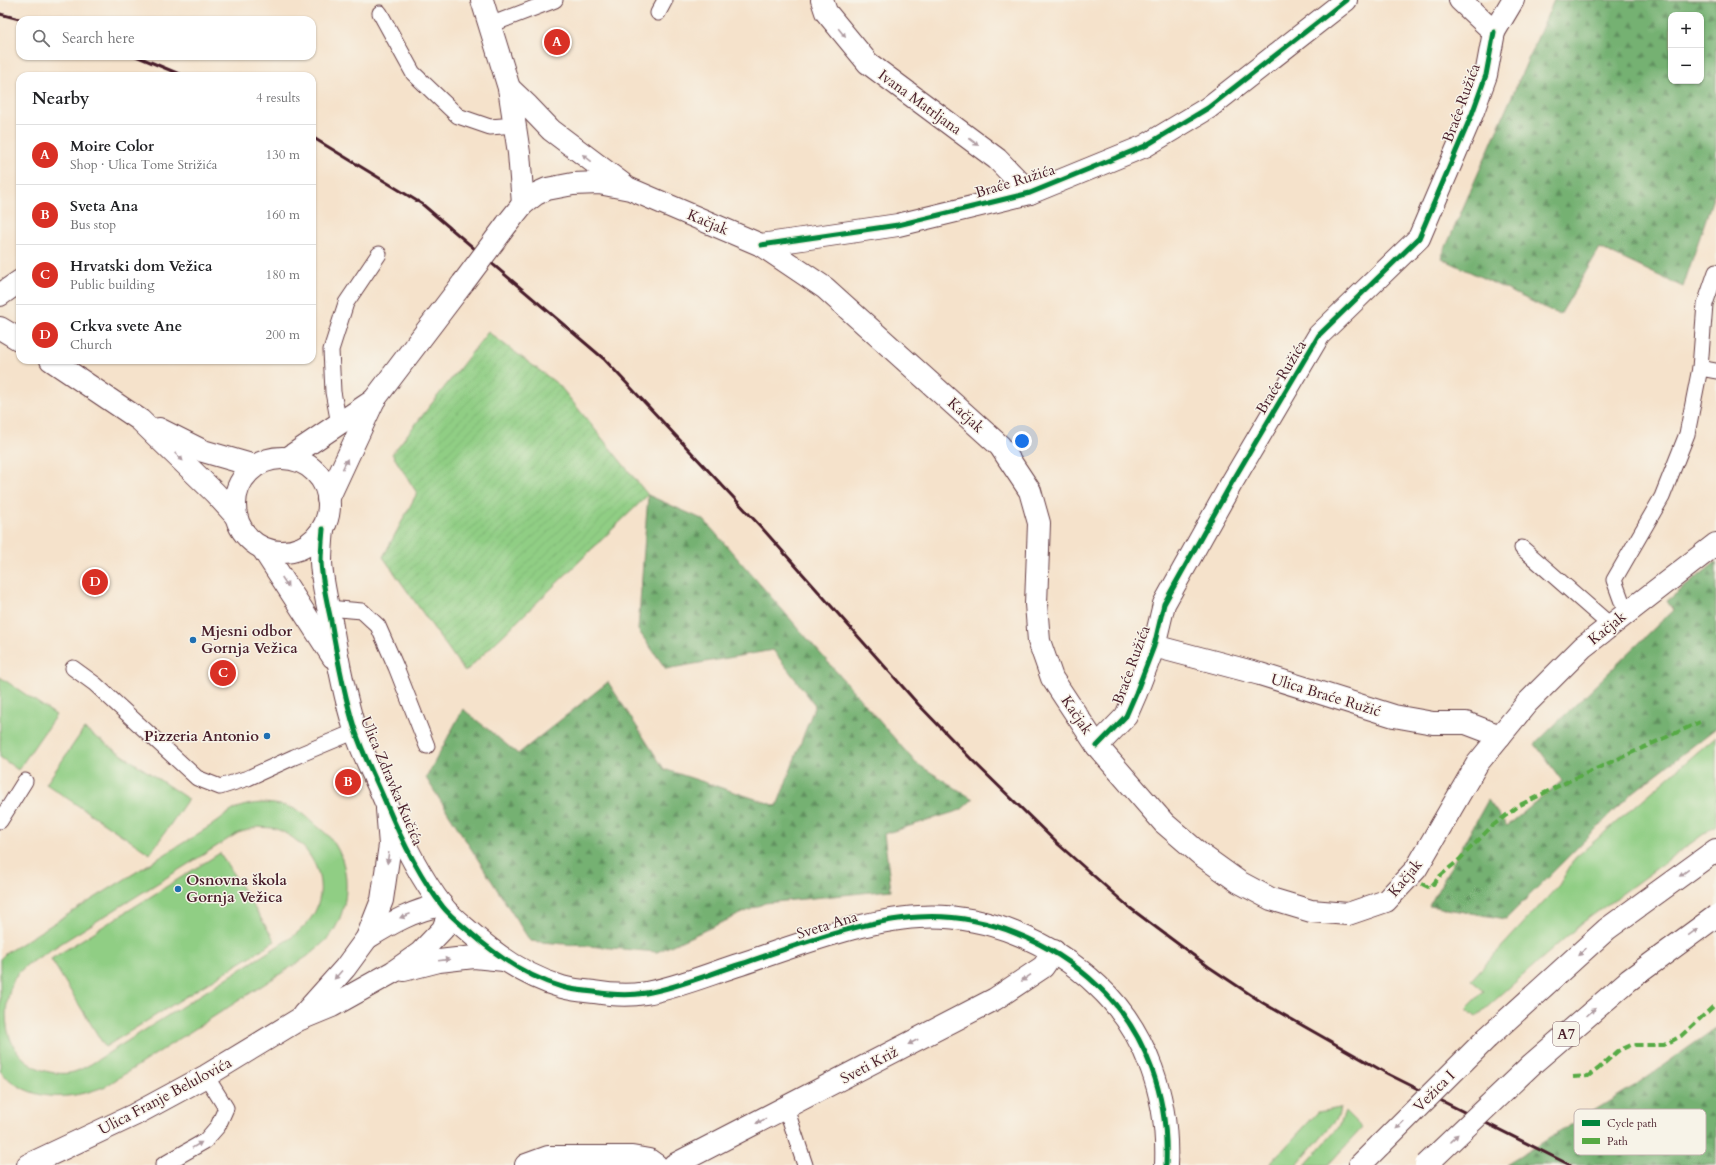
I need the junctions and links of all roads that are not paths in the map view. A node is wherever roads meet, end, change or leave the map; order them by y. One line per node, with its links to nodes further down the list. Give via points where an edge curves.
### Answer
1 (482, 0): 8 (main road)
2 (555, 0): 8 (lane)
3 (822, 0): 13 (main road, Ivana Matrljana, one-way to 13, via 826,12 868,63 997,159)
4 (1346, 0): 13 (main road, Braće Ružića, via 1208,108 1145,146)
5 (1460, 0): 9 (main road)
6 (1513, 0): 9 (main road, Braće Ružića)
7 (380, 13): 11 (lane, via 413,73 458,116 490,127)
8 (490, 25): 10 (main road)
9 (1494, 32): 39 (main road, Braće Ružića, via 1486,75 1474,108 1419,238 1319,335 1164,604)
10 (509, 88): 11 (main road); 12 (main road, one-way to 10, via 551,130)
11 (515, 125): 14 (main road)
12 (630, 189): 14 (main road, Kačjak, via 599,183 573,184 547,189); 16 (main road, Kačjak)
13 (1030, 192): 16 (main road, Braće Ružića, via 898,225)
14 (523, 204): 15 (main road, Kačjak)
15 (508, 224): 26 (main road, Ulica Zdravka Kučića, bridge)
16 (761, 245): 45 (main road, Kačjak, via 825,288 1000,446 1030,491 1038,524 1036,604 1039,641 1052,678)
17 (379, 254): 28 (lane, via 346,303 331,350 333,392)
18 (1716, 272): 24 (lane, via 1706,304)
19 (16, 284): 20 (main road)
20 (0, 295)
21 (0, 328): 22 (main road)
22 (16, 338)
23 (57, 364): 27 (main road, Ulica Zdravka Kučića)
24 (1700, 368): 25 (lane); 38 (lane, via 1687,434 1662,497 1614,580)
25 (1716, 371)
26 (374, 400): 28 (main road, Ulica Zdravka Kučića); 31 (main road, Ulica Zdravka Kučića, one-way to 26)
27 (140, 420): 30 (main road, Ulica Zdravka Kučića, via 203,451); 32 (main road, Ulica Zdravka Kučića, one-way to 32)
28 (339, 424): 29 (main road, Ulica Zdravka Kučića)
29 (288, 458): 30 (main road, Ulica Zdravka Kučića, via 273,458); 31 (main road, Ulica Zdravka Kučića, via 303,462 315,471 324,484)
30 (255, 466): 32 (main road, Ulica Zdravka Kučića, via 238,485 234,500)
31 (328, 499): 33 (main road, Ulica Zdravka Kučića, via 328,515)
32 (235, 515): 36 (main road, Ulica Zdravka Kučića, via 241,530 251,541)
33 (323, 529): 36 (main road, Ulica Zdravka Kučića, via 303,548 290,552); 37 (main road, Ulica Zdravka Kučića, via 321,564)
34 (1716, 544): 38 (main road, Kačjak)
35 (1522, 548): 38 (lane)
36 (264, 549): 40 (main road, Ulica Zdravka Kučića, one-way to 40)
37 (328, 608): 40 (main road, Ulica Zdravka Kučića); 44 (lane, via 362,611 378,626)
38 (1618, 619): 43 (main road, Kačjak, via 1583,647 1538,692)
39 (1154, 646): 43 (main road, Ulica Braće Ružić, via 1260,674 1394,716 1433,723 1466,723); 45 (main road, Braće Ružića, via 1126,716)
40 (339, 666): 42 (main road, Ulica Zdravka Kučića)
41 (73, 668): 42 (lane, via 95,684 197,778 220,787 248,778)
42 (356, 731): 47 (main road, Ulica Zdravka Kučića)
43 (1500, 736): 45 (main road, Kačjak, via 1477,764 1416,869 1386,901 1348,914 1311,911 1271,899 1239,882 1200,854 1164,823)
44 (427, 746)
45 (1097, 746)
46 (25, 781): 48 (lane)
47 (387, 806): 50 (main road, Ulica Zdravka Kučića, via 403,843); 52 (main road, Ulica Franje Belulovića, one-way to 52, via 390,845 382,900)
48 (0, 821)
49 (1716, 850): 67 (main road, Vežica I, one-way to 67, bridge, via 1607,930 1487,1038)
50 (446, 910): 52 (main road, Ulica Franje Belulovića, one-way to 52, via 427,908 398,919); 54 (main road, Sveta Ana); 55 (main road, Ulica Franje Belulovića, via 443,929 420,953)
51 (1716, 916): 68 (main road, A7, one-way to 51, bridge, via 1532,1064 1623,985)
52 (367, 938): 56 (main road, Ulica Franje Belulovića, one-way to 56, via 345,968)
53 (1054, 951): 54 (main road, Sveta Ana, via 1022,935 987,923 948,917 918,917 870,924 691,982 645,993 617,996 564,988 532,976); 58 (main road, Sveti Križ, one-way to 58, via 1043,967 995,999); 66 (main road, Sveta Ana, via 1088,975 1104,991 1127,1019 1140,1041 1162,1104)
54 (504, 960): 55 (main road, Ulica Franje Belulovića, one-way to 54, via 439,961 474,957)
55 (393, 972): 56 (main road, Ulica Franje Belulovića, via 332,1006)
56 (298, 1020): 57 (main road, Ulica Franje Belulovića)
57 (206, 1076): 59 (main road, Ulica Franje Belulovića); 61 (lane, one-way to 57, via 205,1141 218,1126 226,1108)
58 (786, 1108): 64 (main road, Sveti Križ, one-way to 64); 65 (lane)
59 (50, 1161): 60 (main road, Ulica Franje Belulovića)
60 (28, 1165)
61 (163, 1165)
62 (526, 1165): 63 (main road, via 548,1157 632,1157 649,1160)
63 (656, 1165)
64 (674, 1165)
65 (805, 1165)
66 (1166, 1165)
67 (1360, 1165)
68 (1426, 1165)

